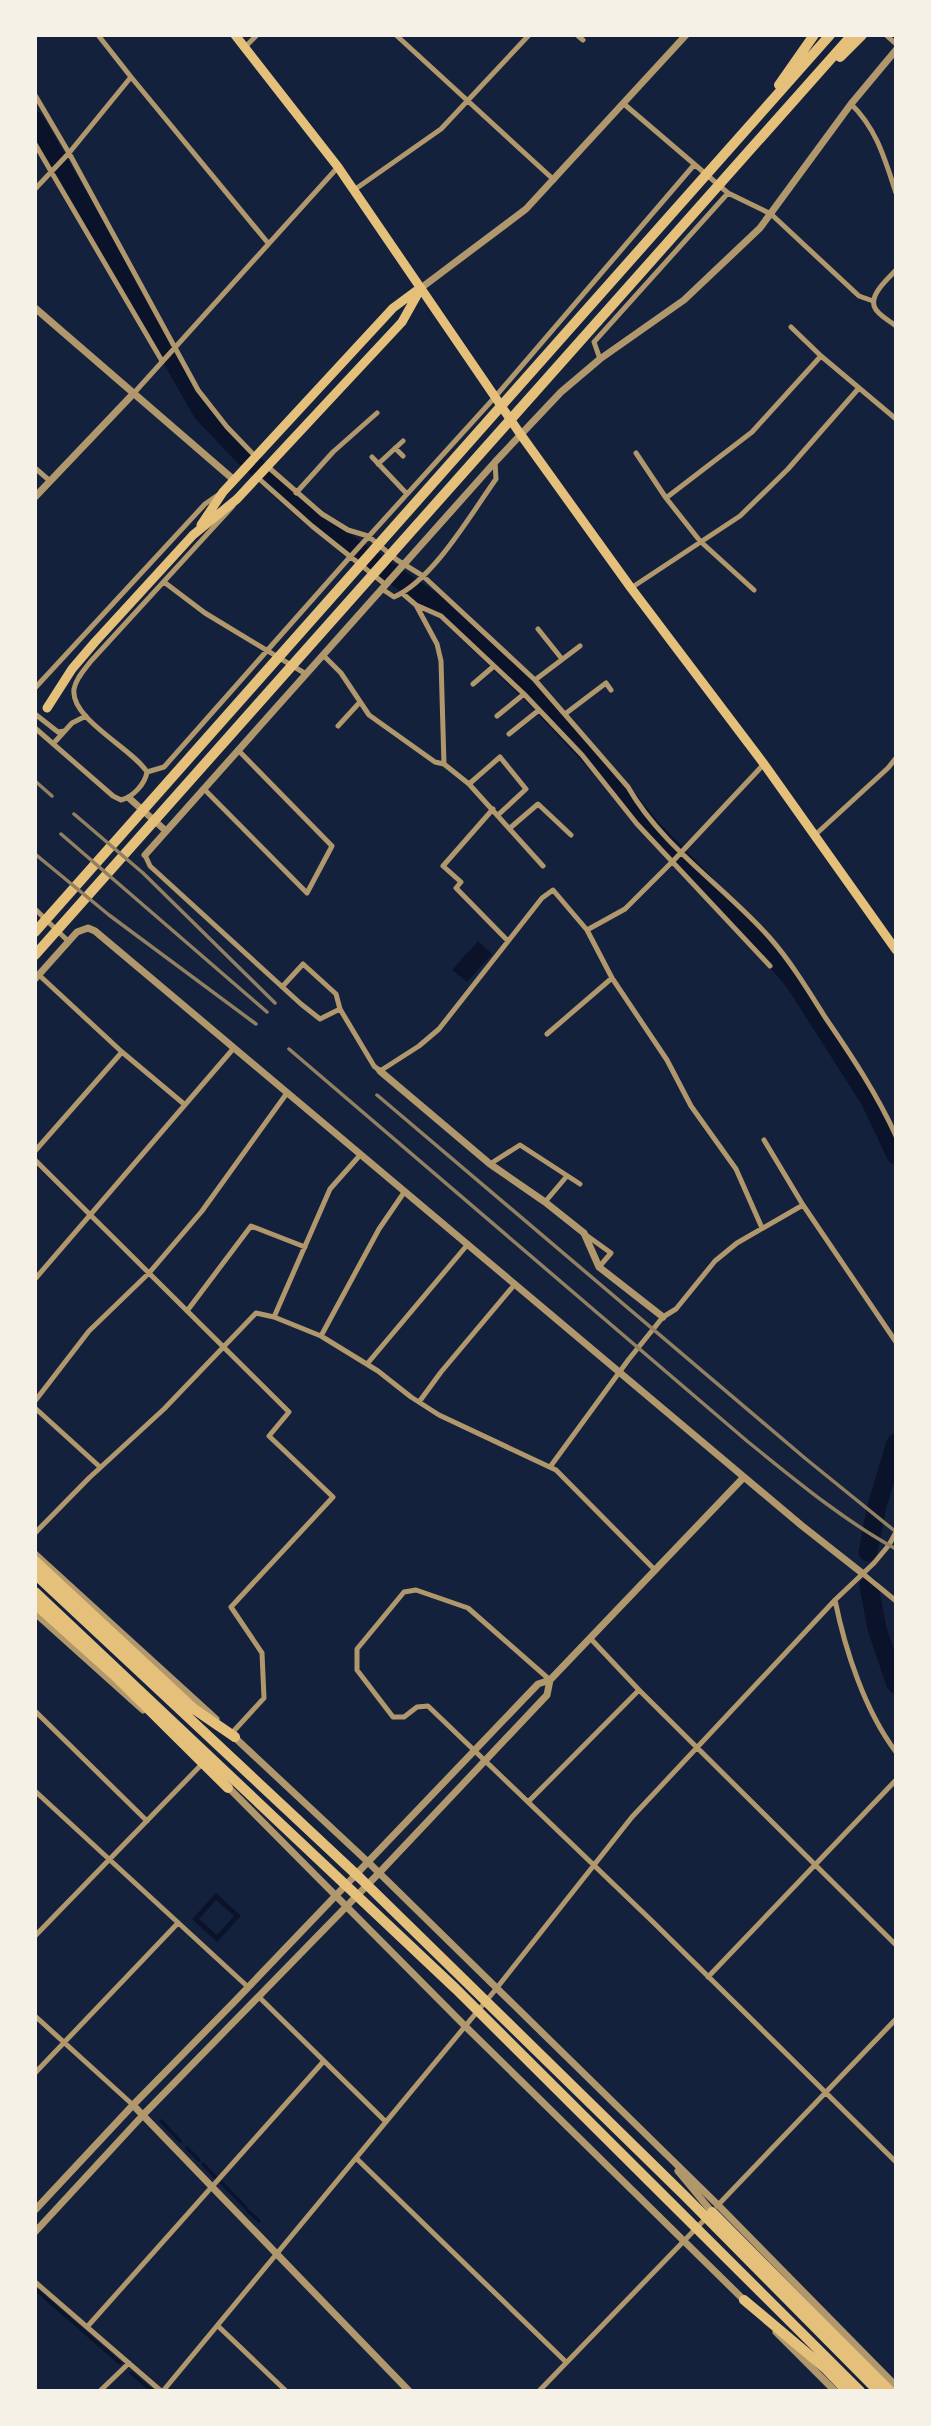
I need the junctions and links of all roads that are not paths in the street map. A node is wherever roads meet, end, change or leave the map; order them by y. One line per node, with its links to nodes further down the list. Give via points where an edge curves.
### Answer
1 (98, 35): 15 (street)
2 (235, 35): 13 (main road)
3 (257, 35): 13 (street)
4 (396, 35): 17 (street)
5 (529, 35): 17 (street)
6 (687, 35): 18 (street)
7 (814, 35): 20 (highway)
8 (831, 35): 20 (highway)
9 (852, 35): 21 (highway)
10 (862, 35): 21 (highway)
11 (886, 35): 12 (street)
12 (896, 44)
13 (245, 47): 25 (main road)
14 (896, 50): 19 (street)
15 (131, 77): 23 (street); 33 (street)
16 (35, 94): 23 (street)
17 (469, 102): 27 (street); 29 (street, via 441,129)
18 (624, 104): 24 (street); 27 (street)
19 (851, 104): 31 (street, via 878,141); 32 (street)
20 (757, 117): 126 (highway)
21 (770, 127): 130 (highway)
22 (35, 144): 26 (street)
23 (68, 154): 26 (street); 40 (street)
24 (694, 165): 30 (street); 46 (street)
25 (338, 167): 29 (main road); 33 (street)
26 (52, 170): 28 (street); 43 (street)
27 (554, 180): 35 (street, via 526,209)
28 (35, 189)
29 (354, 190): 35 (main road)
30 (728, 193): 32 (street); 42 (street, via 594,342)
31 (896, 193)
32 (771, 214): 36 (street, via 859,296); 42 (street, via 684,300)
33 (268, 243): 40 (street)
34 (896, 270): 36 (street)
35 (421, 288): 46 (main road); 54 (main road, via 393,308); 59 (main road, via 402,322)
36 (873, 301): 38 (street)
37 (35, 308): 45 (street)
38 (896, 326)
39 (791, 327): 41 (street)
40 (175, 348): 43 (street); 54 (street, via 198,390)
41 (821, 356): 44 (street); 66 (street, via 752,432)
42 (600, 359): 49 (street)
43 (163, 361): 45 (street)
44 (859, 388): 48 (street); 70 (street, via 740,516)
45 (134, 393): 60 (street); 61 (street)
46 (495, 397): 49 (main road); 64 (street)
47 (377, 413): 63 (street)
48 (896, 419)
49 (521, 435): 56 (street); 76 (main road)
50 (403, 441): 51 (street)
51 (395, 449): 53 (street); 57 (street)
52 (636, 453): 66 (street)
53 (403, 456)
54 (255, 457): 60 (main road)
55 (372, 457): 57 (street)
56 (495, 462): 72 (street); 73 (street, via 496,479)
57 (378, 464): 64 (street)
58 (35, 468): 61 (street)
59 (262, 472): 63 (street); 67 (main road); 71 (street)
60 (234, 480): 62 (main road)
61 (50, 481): 65 (street)
62 (223, 492): 68 (main road); 91 (street, via 205,504)
63 (296, 493): 69 (street, via 348,530)
64 (407, 494): 69 (street)
65 (35, 497)
66 (666, 498): 70 (street)
67 (237, 499): 68 (main road); 74 (street)
68 (193, 535): 95 (main road, via 72,670)
69 (368, 536): 71 (street); 72 (street)
70 (700, 541): 76 (street); 77 (street)
71 (351, 555): 75 (street); 83 (street)
72 (404, 565): 73 (street); 75 (street)
73 (424, 576): 78 (street); 81 (street)
74 (164, 582): 83 (street); 99 (street, via 76,682 75,700)
75 (384, 587): 78 (street, via 394,597); 84 (street)
76 (631, 588): 109 (main road)
77 (754, 590)
78 (403, 593): 79 (street)
79 (416, 605): 85 (street, via 441,616); 108 (street, via 437,644 440,660)
80 (538, 629): 86 (street)
81 (496, 644): 85 (street); 89 (street)
82 (580, 646): 86 (street)
83 (267, 651): 88 (street); 110 (street, via 164,767)
84 (323, 654): 88 (street); 94 (street)
85 (484, 657): 87 (street)
86 (562, 659): 89 (street)
87 (494, 666): 90 (street); 93 (street)
88 (306, 674): 106 (street)
89 (535, 680): 98 (street)
90 (473, 684)
91 (35, 688)
92 (611, 690): 98 (street, via 606,683)
93 (524, 694): 96 (street); 100 (street)
94 (360, 702): 101 (street); 108 (street, via 369,715)
95 (47, 708)
96 (539, 710): 104 (street); 122 (street)
97 (35, 714): 103 (street, via 58,732)
98 (565, 714): 120 (street)
99 (86, 716): 103 (street); 110 (street)
100 (497, 716)
101 (338, 726)
102 (36, 730): 105 (street)
103 (65, 731): 105 (street)
104 (509, 734)
105 (53, 744): 113 (street, via 113,796)
106 (239, 750): 112 (street); 112 (street, via 332,846 307,893)
107 (896, 758): 119 (street)
108 (444, 764): 111 (street)
109 (764, 764): 119 (main road); 120 (street)
110 (147, 772): 113 (street)
111 (469, 784): 114 (street); 115 (street, via 500,757 526,789)
112 (204, 789): 117 (street)
113 (130, 798): 117 (street)
114 (493, 809): 115 (street); 128 (street, via 443,866 461,882 456,888)
115 (498, 815): 116 (street)
116 (510, 828): 118 (street, via 538,804); 123 (street)
117 (166, 831): 121 (street)
118 (571, 835)
119 (814, 835): 129 (main road)
120 (681, 853): 122 (street); 142 (street, via 770,938 794,968)
121 (145, 855): 134 (street, via 150,866)
122 (673, 862): 125 (street, via 625,909); 131 (street)
123 (543, 866)
124 (35, 909): 127 (street)
125 (587, 930): 128 (street, via 553,890); 133 (street)
126 (35, 932)
127 (68, 941): 132 (street); 137 (street, via 77,932 95,930)
128 (508, 942): 139 (street, via 439,1029)
129 (896, 950)
130 (35, 955)
131 (770, 966)
132 (37, 977): 138 (street)
133 (612, 978): 136 (street); 154 (street, via 736,1169)
134 (282, 987): 135 (street, via 320,1018); 135 (street, via 303,964 336,994)
135 (340, 1009): 139 (street)
136 (547, 1034)
137 (233, 1049): 140 (street); 141 (street)
138 (122, 1052): 141 (street); 144 (street)
139 (377, 1069): 147 (street)
140 (287, 1093): 145 (street); 159 (street, via 202,1211)
141 (184, 1104): 153 (street)
142 (896, 1136)
143 (764, 1140): 152 (street)
144 (35, 1151)
145 (361, 1154): 150 (street); 157 (street, via 330,1189)
146 (35, 1160): 153 (street)
147 (490, 1164): 148 (street, via 520,1145); 151 (street)
148 (567, 1176): 149 (street); 151 (street)
149 (580, 1184)
150 (405, 1191): 156 (street); 165 (street)
151 (545, 1202): 155 (street)
152 (803, 1205): 154 (street); 166 (street)
153 (90, 1215): 159 (street); 160 (street)
154 (762, 1228): 164 (street, via 715,1261 676,1309)
155 (583, 1233): 158 (street); 158 (street, via 611,1253)
156 (468, 1244): 161 (street); 168 (street)
157 (304, 1247): 162 (street, via 251,1226); 163 (street)
158 (599, 1267): 164 (street)
159 (149, 1273): 162 (street); 170 (street, via 89,1331)
160 (35, 1279)
161 (515, 1284): 169 (street); 171 (street)
162 (187, 1311): 167 (street)
163 (274, 1317): 165 (street); 167 (street, via 256,1313)
164 (663, 1317): 169 (street)
165 (321, 1336): 168 (street)
166 (896, 1342)
167 (223, 1348): 173 (street); 192 (street, via 289,1412 269,1436 333,1497 231,1606 262,1653 264,1698)
168 (367, 1364): 171 (street)
169 (620, 1372): 174 (street); 175 (street)
170 (35, 1401)
171 (419, 1402): 174 (street, via 473,1433)
172 (35, 1408): 173 (street)
173 (100, 1467): 177 (street)
174 (550, 1467): 180 (street)
175 (744, 1477): 180 (street); 181 (street)
176 (896, 1532): 181 (street)
177 (35, 1533)
178 (35, 1553): 192 (street)
179 (35, 1562): 192 (highway, via 194,1709)
180 (655, 1570): 188 (street)
181 (862, 1573): 184 (street); 185 (street)
182 (35, 1574): 250 (highway, via 370,1888)
183 (35, 1592): 249 (highway, via 456,1989)
184 (835, 1600): 193 (street); 195 (street, via 850,1661 885,1738)
185 (896, 1601)
186 (35, 1604): 199 (highway)
187 (35, 1613): 197 (street)
188 (590, 1639): 189 (street); 190 (street)
189 (550, 1680): 194 (street, via 538,1684); 194 (street, via 468,1608 416,1590 404,1592 357,1649 357,1670 393,1717 428,1706); 196 (street, via 547,1695)
190 (639, 1690): 193 (street); 201 (street)
191 (35, 1711): 202 (street)
192 (233, 1735): 204 (street)
193 (698, 1748): 205 (street); 206 (street)
194 (475, 1749): 196 (street); 204 (street)
195 (896, 1752)
196 (485, 1759): 201 (street); 207 (street)
197 (203, 1763): 199 (street); 202 (street)
198 (896, 1780): 205 (street)
199 (228, 1788): 208 (street)
200 (35, 1791): 203 (street)
201 (528, 1802): 206 (street)
202 (148, 1821): 203 (street)
203 (109, 1860): 210 (street); 211 (street)
204 (368, 1862): 207 (street); 208 (street)
205 (815, 1864): 212 (street); 213 (street)
206 (593, 1865): 213 (street); 215 (street)
207 (379, 1873): 209 (street); 215 (street)
208 (336, 1895): 209 (street); 214 (street)
209 (347, 1906): 216 (street); 219 (street)
210 (178, 1923): 214 (street); 220 (street)
211 (35, 1936)
212 (896, 1945)
213 (708, 1977): 223 (street)
214 (248, 1987): 224 (street)
215 (496, 1989): 219 (street); 230 (street, via 655,2143)
216 (258, 1996): 221 (street); 225 (street)
217 (35, 2016): 220 (street)
218 (896, 2019): 223 (street)
219 (465, 2026): 226 (street); 233 (street)
220 (65, 2042): 222 (street); 224 (street)
221 (323, 2062): 226 (street); 229 (street)
222 (35, 2073)
223 (825, 2093): 228 (street); 230 (street)
224 (133, 2105): 225 (street); 231 (street)
225 (143, 2115): 229 (street); 232 (street)
226 (386, 2122): 227 (street)
227 (356, 2158): 234 (street); 239 (street)
228 (896, 2162)
229 (213, 2188): 234 (street); 238 (street)
230 (715, 2208): 233 (street); 241 (street); 251 (highway)
231 (35, 2210)
232 (35, 2232)
233 (685, 2241): 236 (street); 239 (street)
234 (276, 2254): 237 (street); 245 (street)
235 (35, 2282): 238 (street)
236 (744, 2300): 247 (street); 248 (highway)
237 (218, 2326): 243 (street); 244 (street)
238 (88, 2327): 240 (street)
239 (566, 2362): 246 (street)
240 (129, 2363): 242 (street); 243 (street)
241 (896, 2386)
242 (100, 2391)
243 (162, 2391)
244 (286, 2391)
245 (409, 2391)
246 (539, 2391)
247 (835, 2391)
248 (847, 2391)
249 (860, 2391)
250 (878, 2391)
251 (890, 2391)

